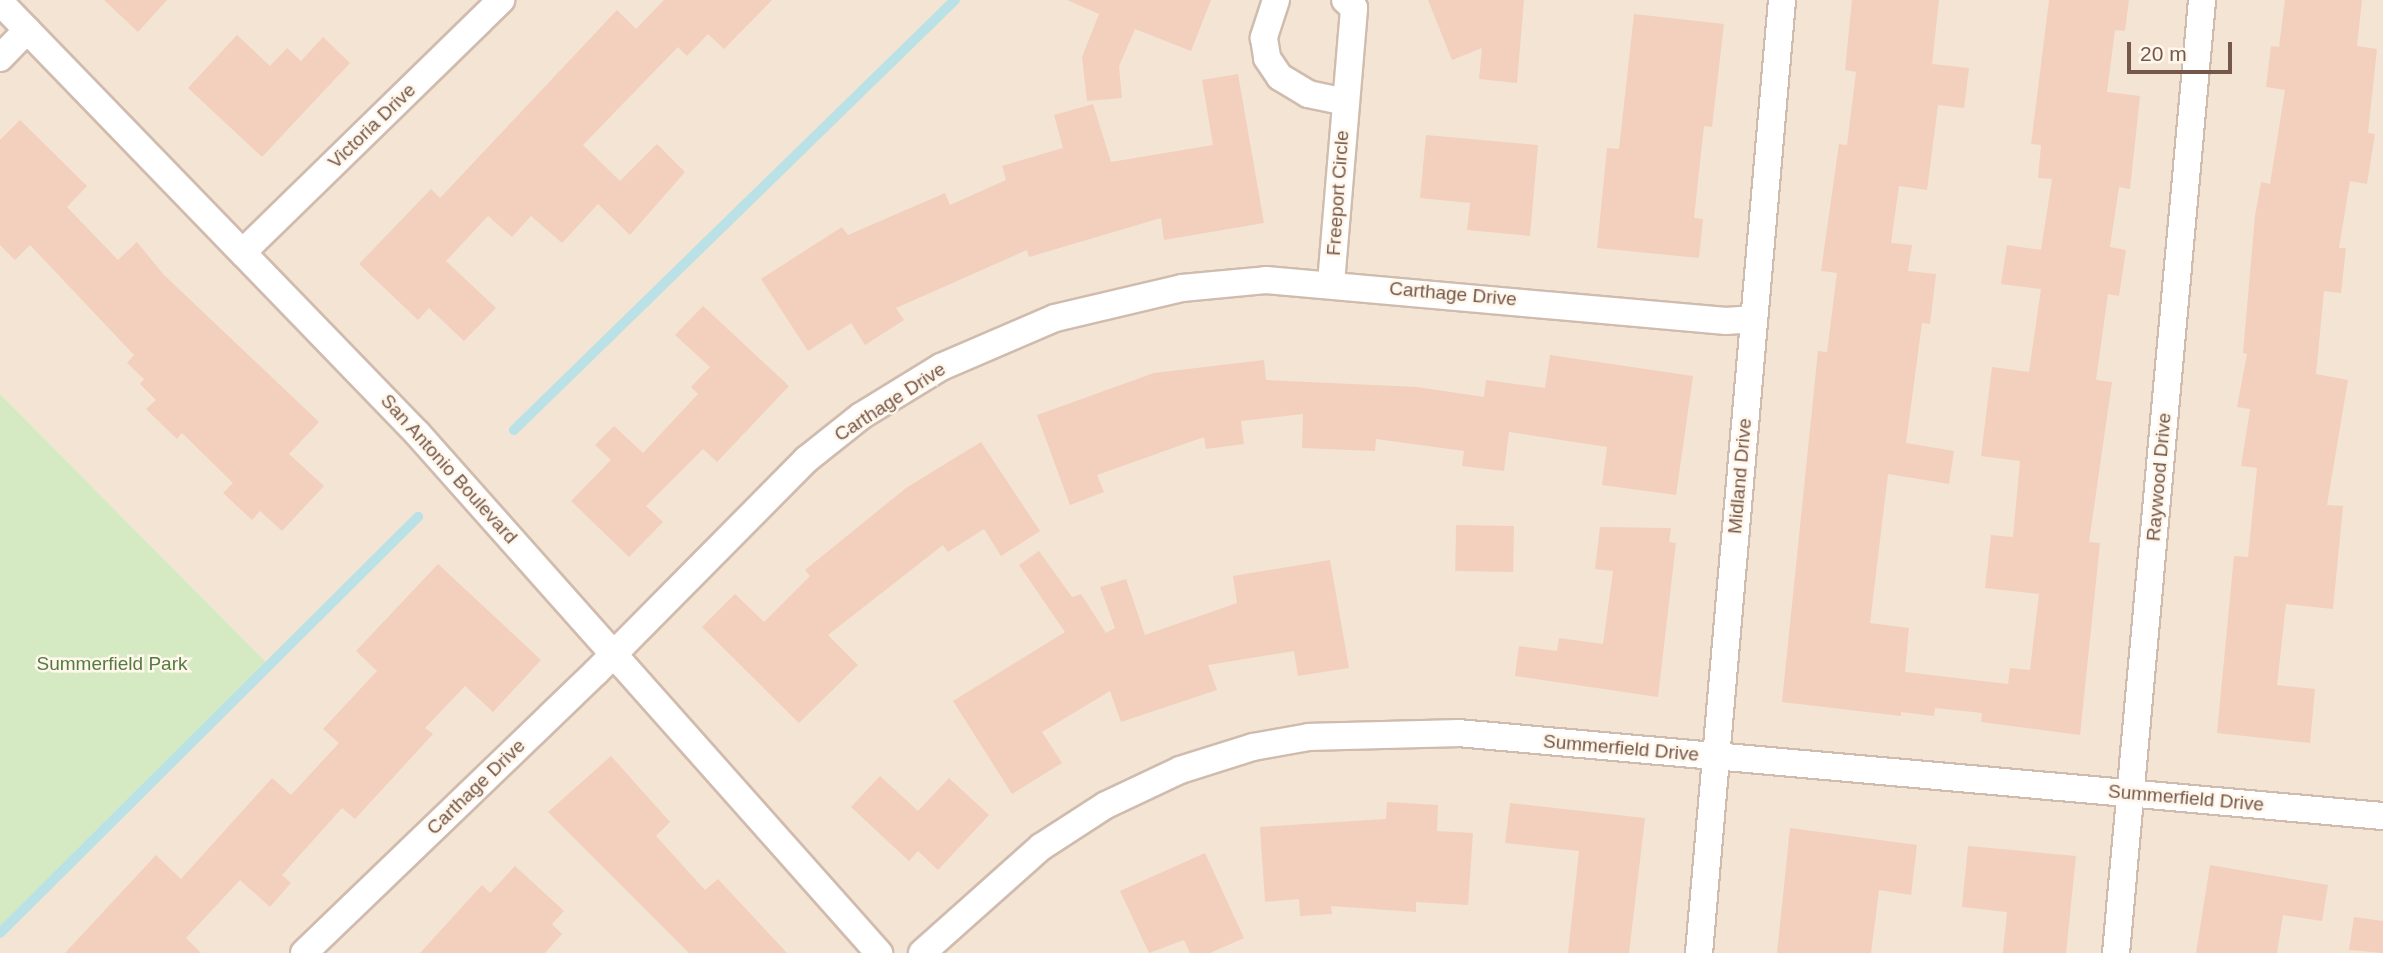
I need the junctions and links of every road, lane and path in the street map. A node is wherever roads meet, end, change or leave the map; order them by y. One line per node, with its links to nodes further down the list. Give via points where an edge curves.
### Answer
1 (501, 0): 10 (street, Victoria Drive)
2 (1276, 0): 9 (street, Freeport Circle, via 1264,38 1267,58 1294,87)
3 (1345, 0): 9 (street, Freeport Circle, via 1354,8)
4 (1782, 0): 12 (street, Midland Drive)
5 (2202, 0): 15 (street, Raywood Drive)
6 (0, 2): 7 (street, San Antonio Boulevard)
7 (27, 30): 8 (street); 10 (street, San Antonio Boulevard)
8 (0, 58)
9 (1345, 102): 11 (street, Freeport Circle)
10 (243, 252): 13 (street, San Antonio Boulevard, via 386,400)
11 (1331, 283): 12 (street, Carthage Drive, via 1726,321); 13 (street, Carthage Drive, via 1266,280 1182,288 1055,318 941,367 861,416 807,459)
12 (1754, 319): 14 (street, Midland Drive)
13 (615, 653): 17 (street, Carthage Drive); 18 (street, San Antonio Boulevard)
14 (1716, 756): 15 (street, Summerfield Drive); 19 (street, Summerfield Drive, via 1458,733 1309,737 1253,747 1180,769 1106,805 1041,847); 20 (street, Midland Drive)
15 (2130, 793): 16 (street, Summerfield Drive); 21 (street, Raywood Drive)
16 (2383, 816)
17 (304, 953)
18 (879, 953)
19 (922, 953)
20 (1699, 953)
21 (2116, 953)

